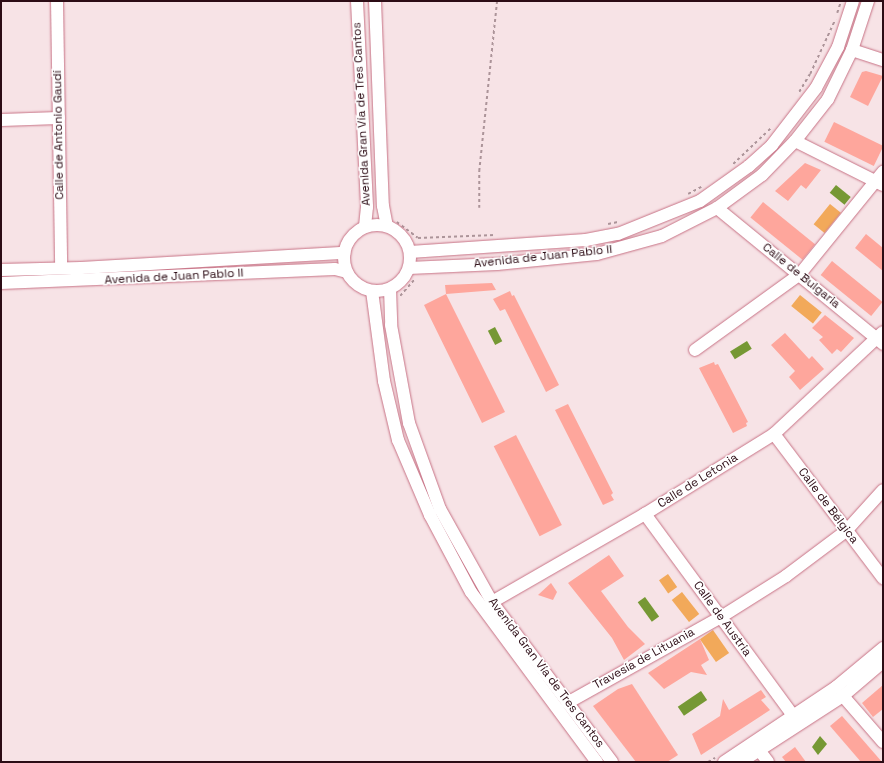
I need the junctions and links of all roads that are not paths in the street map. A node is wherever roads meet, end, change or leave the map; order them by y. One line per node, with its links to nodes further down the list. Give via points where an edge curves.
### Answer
1 (57, 1): 8 (street, Calle de Antonio Gaudí)
2 (357, 1): 14 (street, Avenida Gran Vía de Tres Cantos)
3 (375, 1): 13 (street, Avenida Gran Vía de Tres Cantos, via 383,206)
4 (853, 1): 15 (street, Avenida de Juan Pablo II, via 838,47 816,88 772,144 749,166 700,201 618,234 586,240)
5 (868, 1): 6 (street, Avenida de Juan Pablo II)
6 (852, 50): 7 (street); 10 (street, Avenida de Juan Pablo II, via 828,99)
7 (883, 60)
8 (59, 118): 9 (street); 17 (street, Calle de Antonio Gaudí)
9 (1, 120)
10 (795, 141): 11 (street); 12 (street, Avenida de Juan Pablo II, via 762,175)
11 (881, 180): 21 (street)
12 (717, 208): 19 (street, Avenida de Juan Pablo II, via 662,236 597,254); 21 (street, Calle de Bulgaria)
13 (391, 222): 14 (street); 15 (street)
14 (365, 227): 16 (street, via 349,241)
15 (410, 252): 19 (street)
16 (345, 253): 17 (street, Avenida de Juan Pablo II); 20 (street)
17 (61, 268): 18 (street, Avenida de Juan Pablo II)
18 (1, 270)
19 (414, 271): 23 (street)
20 (347, 272): 22 (street, Avenida de Juan Pablo II, via 335,269); 24 (street, via 357,284)
21 (800, 274): 25 (street, Calle de Bulgaria); 26 (street)
22 (1, 284)
23 (390, 289): 24 (street); 32 (street, Avenida Gran Vía de Tres Cantos, via 391,325 409,423 440,509)
24 (372, 291): 41 (street, Avenida Gran Vía de Tres Cantos, via 384,381 398,440 430,515 471,592)
25 (881, 339): 27 (street, Calle de Letonia)
26 (695, 350)
27 (774, 434): 29 (street, Calle de Letonia); 30 (street, Calle de Bélgica)
28 (883, 490): 30 (street, Travesía de Lituania)
29 (645, 514): 32 (street, Calle de Letonia); 33 (street, Calle de Austria)
30 (846, 531): 31 (street, Calle de Bélgica); 33 (street, Travesía de Lituania, via 786,576)
31 (883, 578)
32 (492, 602): 37 (street, Avenida Gran Vía de Tres Cantos)
33 (721, 616): 37 (street, Travesía de Lituania); 38 (street, Calle de Austria)
34 (883, 648): 38 (street)
35 (883, 662): 36 (street)
36 (843, 696): 38 (street); 39 (street)
37 (567, 703): 42 (street, Avenida Gran Vía de Tres Cantos)
38 (796, 720): 40 (street); 43 (street)
39 (883, 742)
40 (759, 750): 44 (street); 45 (street)
41 (597, 762)
42 (612, 762)
43 (724, 762)
44 (741, 762)
45 (768, 762)

